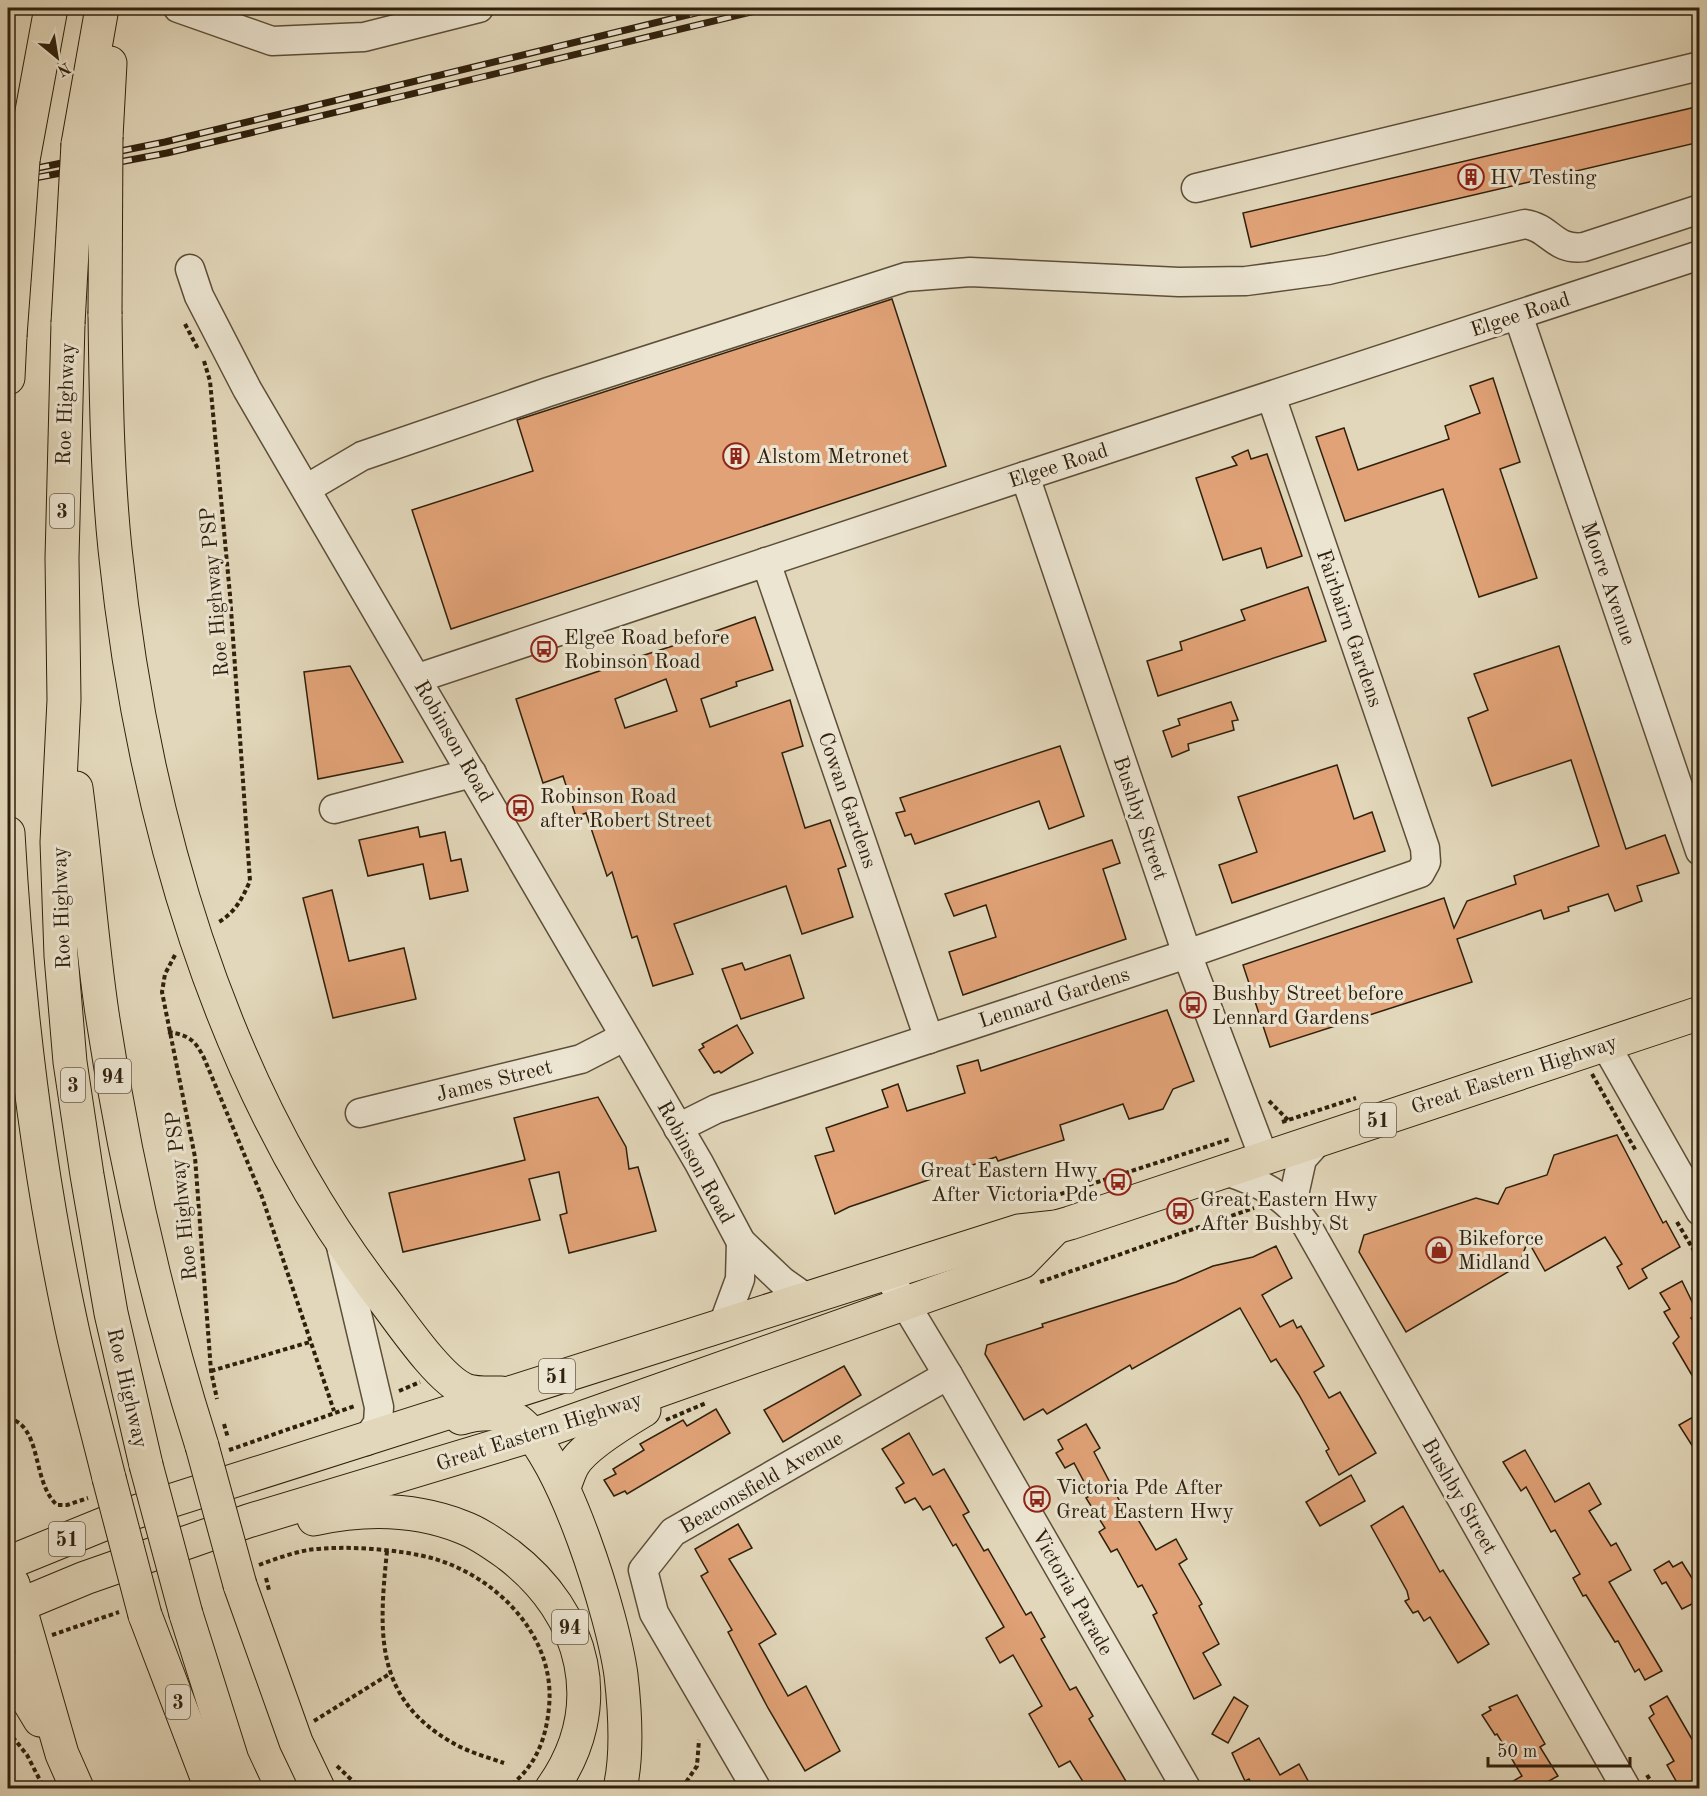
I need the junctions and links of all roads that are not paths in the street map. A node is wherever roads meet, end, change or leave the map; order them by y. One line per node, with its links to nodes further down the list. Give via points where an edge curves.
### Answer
1 (51, 8): 8 (highway)
2 (102, 8): 7 (highway, Roe Highway / 3)
3 (113, 8): 7 (highway)
4 (178, 8): 5 (street, via 272,41 364,37)
5 (479, 8)
6 (1700, 66): 9 (street)
7 (92, 141): 21 (highway, Roe Highway / 3, bridge, via 68,323 62,558); 41 (highway, bridge, via 118,572 126,640 167,837 189,916 247,1076)
8 (23, 160): 11 (highway, bridge); 15 (highway, bridge)
9 (1196, 188)
10 (1700, 208): 18 (street, via 1584,247 1558,244 1539,228 1525,224 1328,270 1246,281 1179,282 970,272 906,277 362,456)
11 (8, 220)
12 (1700, 255): 14 (street, Elgee Road)
13 (190, 269): 18 (street, Robinson Road, via 222,344)
14 (1518, 315): 16 (street, Elgee Road); 23 (street, Moore Avenue)
15 (8, 378)
16 (1271, 396): 17 (street, Elgee Road); 27 (street, Fairbairn Gardens, via 1425,848)
17 (1025, 476): 19 (street, Elgee Road); 28 (street, Bushby Street)
18 (306, 489): 20 (street, Robinson Road)
19 (766, 562): 20 (street, Elgee Road); 31 (street, Cowan Gardens)
20 (418, 678): 22 (street, Robinson Road)
21 (64, 700): 61 (highway, Roe Highway / 3, bridge, via 57,842 62,956 70,1062 106,1289 146,1465 186,1614 232,1760); 62 (highway, 94, bridge, via 102,1013 132,1182 170,1344 213,1435 240,1585 296,1742)
22 (472, 773): 24 (street); 30 (street, Robinson Road)
23 (1690, 788): 26 (street, Moore Avenue)
24 (334, 809)
25 (8, 832): 60 (highway, Roe Highway / 3, bridge, via 14,947 43,1172 70,1319 145,1615)
26 (1700, 851)
27 (1426, 862): 28 (street, Lennard Gardens, via 1420,873 1408,879)
28 (1187, 954): 31 (street, Lennard Gardens); 36 (street, Bushby Street)
29 (1700, 1013): 32 (highway, Great Eastern Highway / 51)
30 (624, 1037): 33 (street, James Street, via 581,1059); 34 (street, Robinson Road)
31 (929, 1039): 34 (street, Lennard Gardens, via 716,1109)
32 (1602, 1057): 35 (highway, Great Eastern Highway / 51); 39 (street)
33 (360, 1113)
34 (678, 1128): 42 (street, Robinson Road)
35 (1320, 1139): 36 (highway, Great Eastern Highway / 51); 38 (street, via 1302,1159)
36 (1264, 1158): 37 (highway, Great Eastern Highway / 51)
37 (1225, 1171): 38 (street, Bushby Street, via 1260,1184); 40 (highway, Great Eastern Highway / 51)
38 (1292, 1204): 67 (street, Bushby Street)
39 (1700, 1212)
40 (1056, 1227): 43 (highway, Great Eastern Highway / 51, via 1019,1231); 45 (highway, Great Eastern Highway / 51, via 1022,1262)
41 (340, 1242): 49 (highway, via 412,1336 450,1378 464,1390); 52 (street, via 380,1407 378,1423)
42 (741, 1242): 44 (street, Robinson Road); 46 (street, Robinson Road, via 740,1279)
43 (886, 1272): 44 (highway, Great Eastern Highway / 51); 45 (street, Victoria Parade)
44 (806, 1298): 46 (highway, Great Eastern Highway / 51)
45 (903, 1304): 47 (highway, Great Eastern Highway / 51); 48 (street, Victoria Parade)
46 (723, 1324): 49 (highway, Great Eastern Highway / 51)
47 (740, 1364): 51 (highway, Great Eastern Highway / 51); 53 (highway, via 667,1397 619,1425 573,1464)
48 (948, 1375): 65 (street, Beaconsfield Avenue, via 673,1532 643,1570 654,1613); 66 (street, Victoria Parade)
49 (504, 1393): 50 (highway, Great Eastern Highway / 51)
50 (439, 1416): 51 (highway, via 454,1420 497,1415 516,1419); 52 (highway, Great Eastern Highway / 51)
51 (533, 1435): 53 (highway); 54 (highway, Great Eastern Highway / 51)
52 (366, 1441): 55 (highway, Great Eastern Highway / 51, via 126,1515)
53 (564, 1487): 64 (highway, via 609,1616 621,1675 624,1725)
54 (248, 1521): 56 (highway, Great Eastern Highway / 94, via 85,1578); 63 (highway, 94, via 396,1511 465,1528 522,1565 549,1593 568,1623 584,1683 585,1703 578,1740)
55 (8, 1564): 56 (highway)
56 (13, 1608): 58 (highway)
57 (8, 1667): 58 (highway)
58 (62, 1754): 59 (highway)
59 (77, 1788)
60 (211, 1788)
61 (245, 1788)
62 (318, 1788)
63 (552, 1788)
64 (620, 1788)
65 (756, 1788)
66 (1186, 1788)
67 (1626, 1788)

